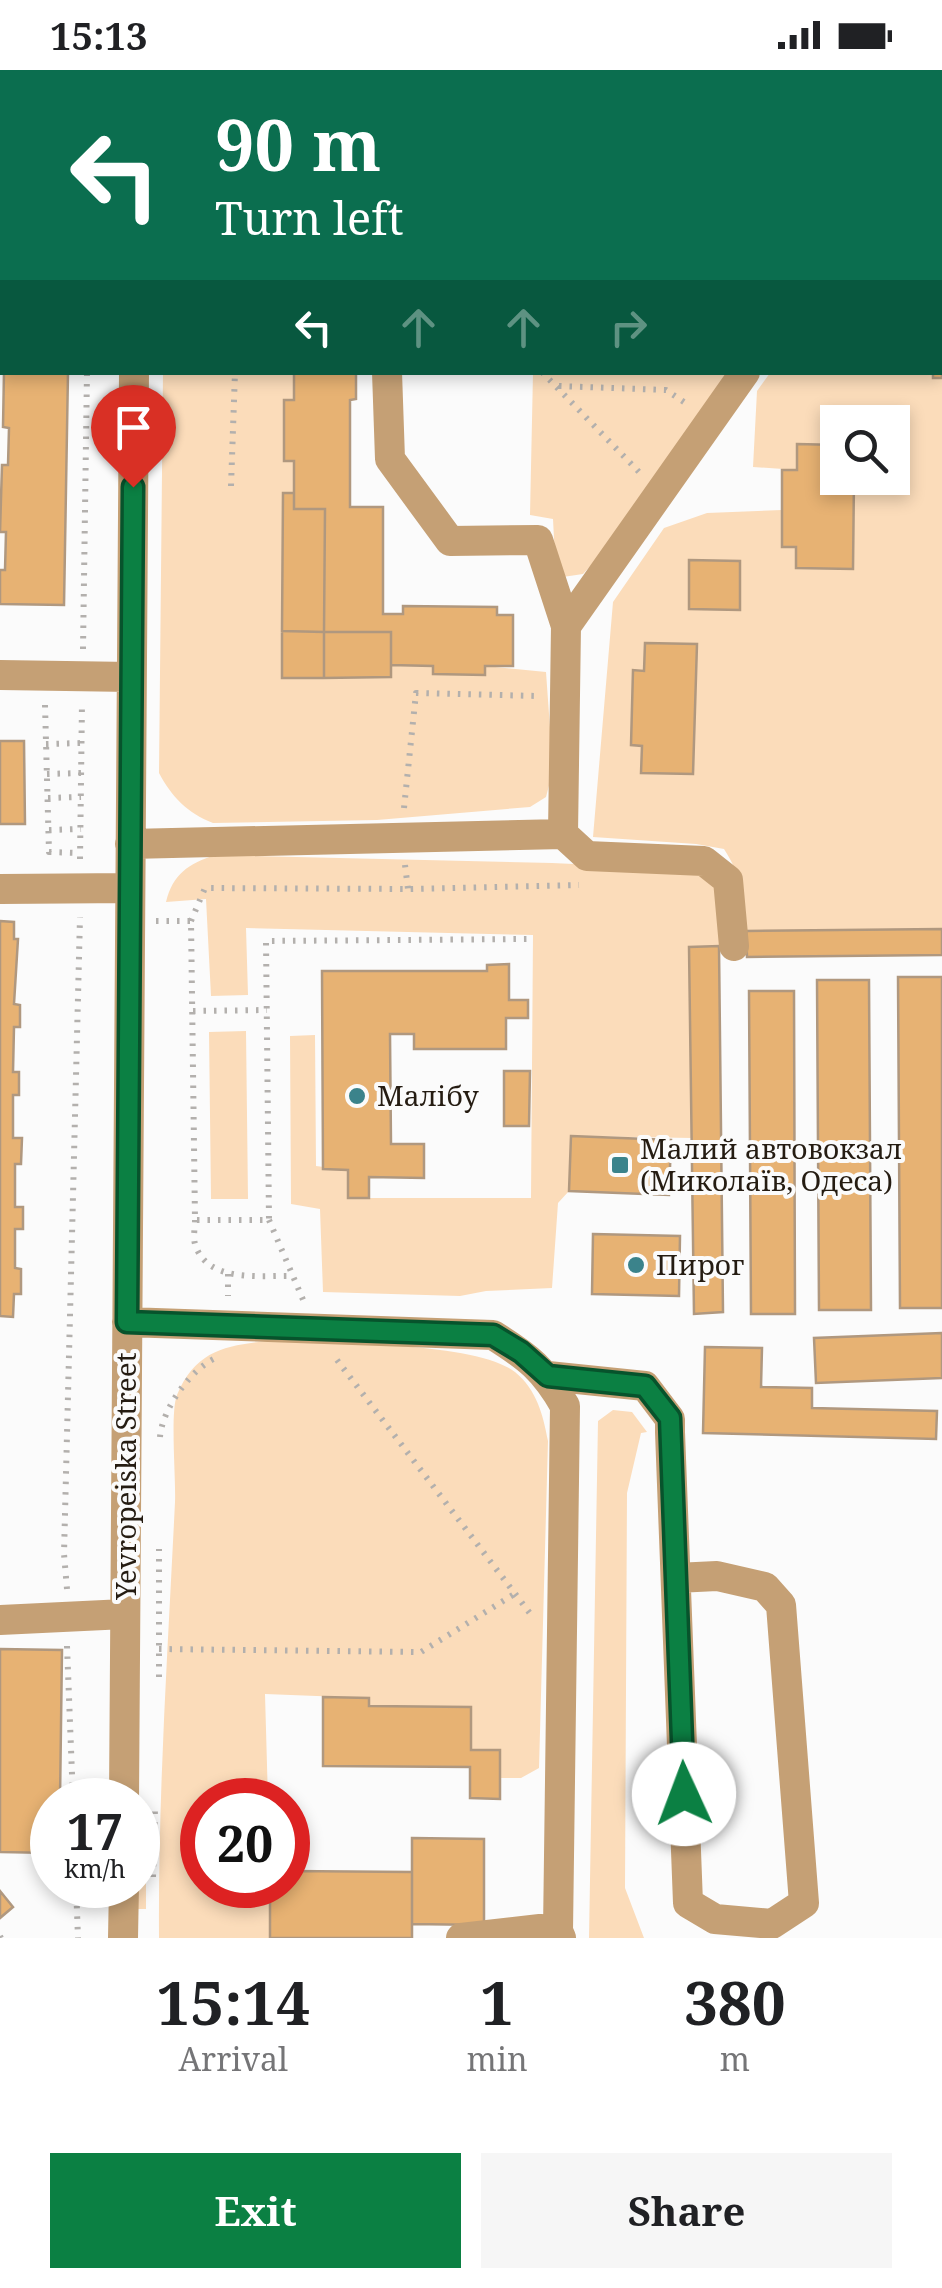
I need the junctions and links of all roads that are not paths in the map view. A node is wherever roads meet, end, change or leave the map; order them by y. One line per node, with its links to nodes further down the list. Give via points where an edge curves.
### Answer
1 (134, 375): 6 (street, Yevropeiska Street)
2 (387, 375): 4 (street, via 390,458 450,541 538,540)
3 (743, 375): 4 (street)
4 (566, 626): 7 (street)
5 (0, 674): 6 (street)
6 (131, 677): 8 (street, Yevropeiska Street)
7 (562, 834): 8 (street); 11 (street, via 587,856 704,860 728,880)
8 (130, 844): 9 (street, Yevropeiska Street)
9 (130, 888): 10 (street); 12 (street, Yevropeiska Street)
10 (0, 890)
11 (734, 946)
12 (127, 1322): 13 (street, via 493,1335); 15 (street, Yevropeiska Street)
13 (548, 1376): 14 (street, via 645,1386 670,1418); 19 (street, via 566,1406)
14 (676, 1578): 14 (street, via 688,1903 716,1919 772,1924 804,1904 781,1605 765,1587 717,1576)
15 (125, 1614): 16 (street); 17 (street, Yevropeiska Street)
16 (0, 1620)
17 (124, 1778)
18 (132, 1908): 20 (street)
19 (559, 1934): 21 (street, via 540,1929)
20 (123, 1938)
21 (460, 1938)

